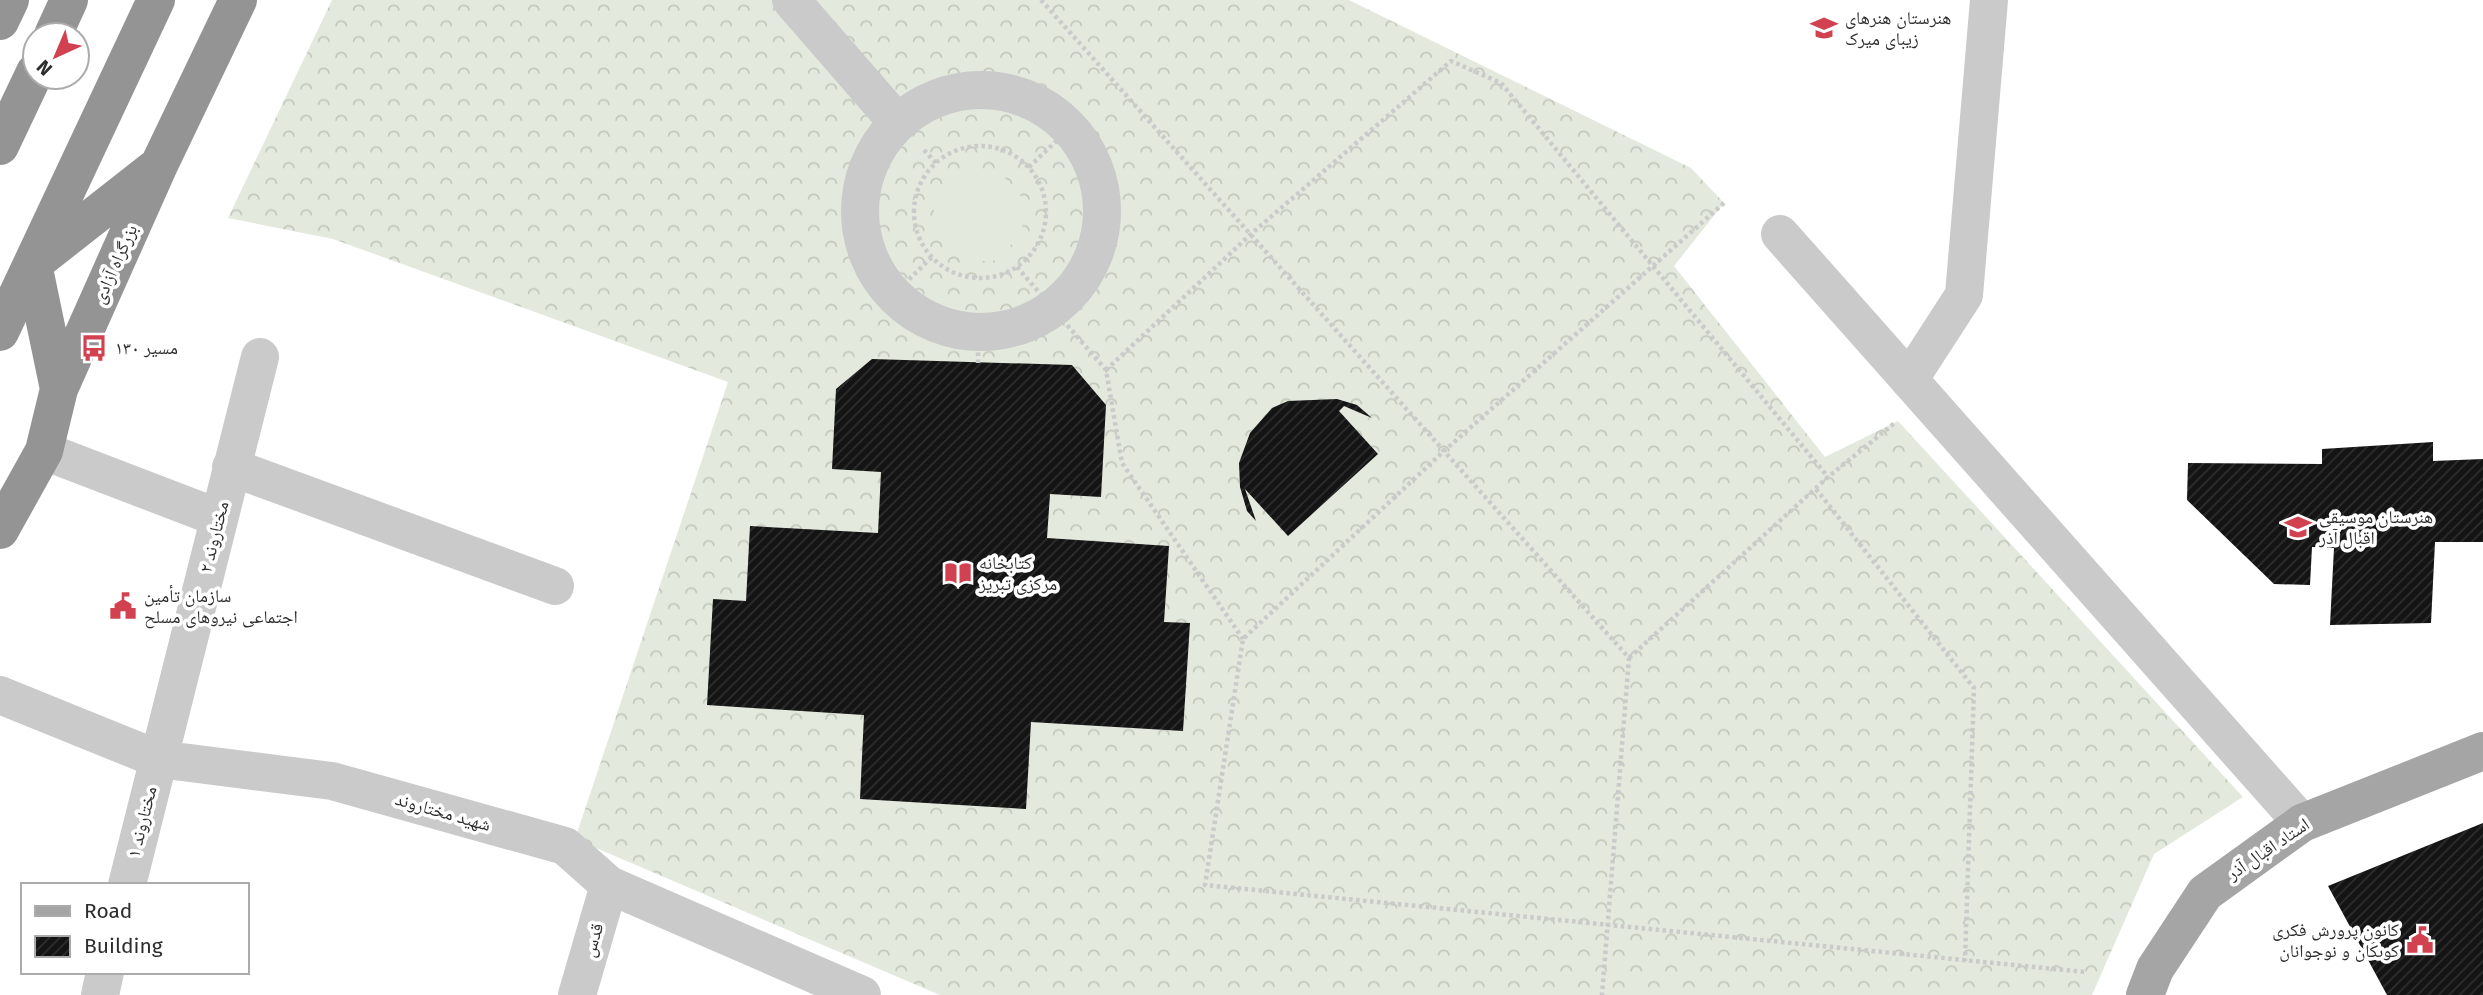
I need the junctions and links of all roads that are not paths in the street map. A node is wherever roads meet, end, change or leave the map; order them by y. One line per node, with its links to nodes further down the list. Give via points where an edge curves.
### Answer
1 (10, 0): 7 (highway)
2 (69, 0): 8 (highway)
3 (156, 0): 14 (highway)
4 (238, 0): 12 (highway, بزرگراه آزادی)
5 (791, 0): 10 (street)
6 (1989, 0): 17 (street, via 1964,295)
7 (0, 21)
8 (59, 21)
9 (26, 91): 11 (highway)
10 (897, 122): 10 (street, via 873,153 861,190 861,229 873,267 894,294 928,321 966,332 978,347 1042,317 1073,293 1095,258 1103,217 1098,177 1080,139 1051,110 1013,93 972,89 932,99)
11 (0, 146)
12 (159, 165): 14 (highway); 18 (highway, بزرگراه آزادی)
13 (1780, 234): 17 (street)
14 (33, 264): 15 (highway); 18 (highway)
15 (0, 332)
16 (260, 357): 20 (street, مختاروند ۲)
17 (1909, 380): 27 (street)
18 (60, 389): 19 (highway, بزرگراه آزادی)
19 (44, 451): 21 (street); 22 (highway, بزرگراه آزادی)
20 (232, 467): 21 (street, مختاروند ۲); 23 (street)
21 (219, 518): 26 (street, مختاروند ۲)
22 (0, 530)
23 (555, 586)
24 (0, 695): 26 (street, شهید مختاروند)
25 (2483, 751): 27 (main road, استاد اقبال آذر)
26 (158, 758): 28 (street, مختاروند ۱); 29 (street, شهید مختاروند, via 332,781 565,846)
27 (2302, 823): 34 (main road, استاد اقبال آذر, via 2205,893 2155,969)
28 (127, 883)
29 (609, 885): 32 (street, قدس); 33 (street, شهید مختاروند)
30 (105, 974): 31 (street)
31 (100, 995)
32 (577, 995)
33 (862, 995)
34 (2145, 995)

